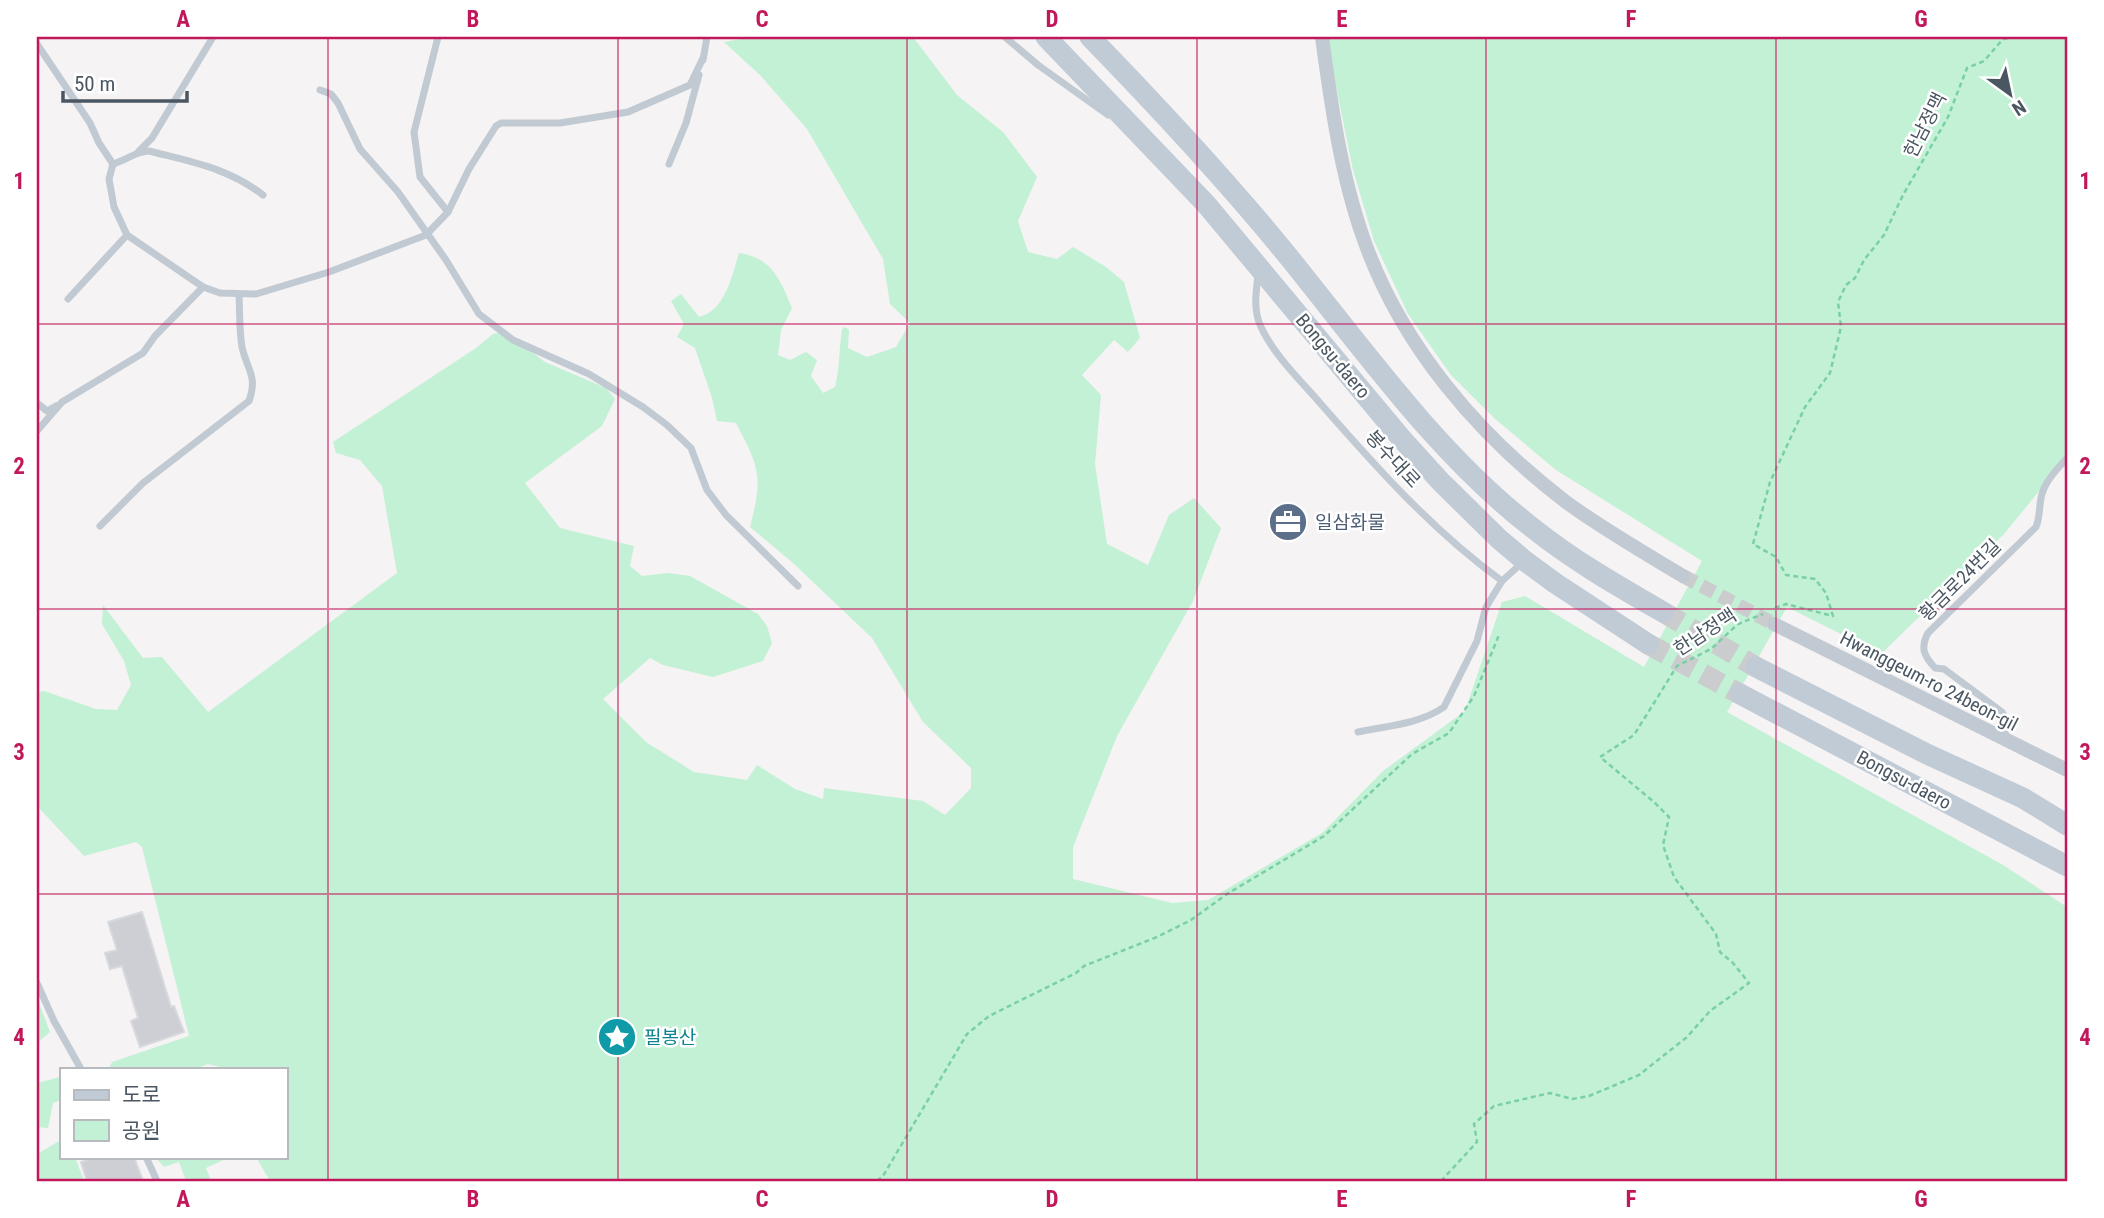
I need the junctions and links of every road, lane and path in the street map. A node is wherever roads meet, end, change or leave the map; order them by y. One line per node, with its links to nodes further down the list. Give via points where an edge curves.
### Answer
1 (213, 37): 13 (lane, via 152,138)
2 (438, 37): 17 (lane, via 414,132 420,177)
3 (707, 37): 10 (lane)
4 (1005, 37): 12 (lane)
5 (1046, 37): 12 (main road, Bongsu-daero)
6 (1090, 37): 34 (main road, Bongsu-daero, via 1236,193 1429,427 1486,487 1589,569)
7 (1322, 37): 30 (street, via 1347,181 1363,238 1392,304 1421,351 1459,402 1518,463 1595,522)
8 (2015, 37): 33 (path, 한남정맥, via 2004,38 1984,61 1967,68 1948,117 1884,235 1838,302 1841,327 1830,373 1805,407 1770,482 1753,544 1776,557 1786,575 1815,579 1826,593 1833,616 1786,604)
9 (37, 44): 14 (lane)
10 (703, 58): 15 (lane, via 686,123); 17 (lane, via 690,85 628,112 560,123 496,126)
11 (320, 90): 19 (lane, via 338,103 360,149 398,192)
12 (1150, 144): 20 (main road, Bongsu-daero)
13 (139, 151): 14 (lane); 16 (lane, via 222,170)
14 (113, 164): 18 (lane, via 109,179 114,207)
15 (669, 164)
16 (263, 195)
17 (448, 212): 19 (lane)
18 (127, 235): 21 (lane); 23 (lane)
19 (426, 235): 22 (lane, via 291,284); 32 (lane, via 479,314 513,340 589,374 643,407 691,448 707,490)
20 (1258, 267): 29 (main road, Bongsu-daero, via 1401,438); 31 (lane, 봉수대로, via 1255,304 1275,349 1386,477 1465,554)
21 (203, 287): 22 (lane); 24 (lane, via 143,353)
22 (239, 295): 28 (lane, via 243,350 254,377 249,401 143,483)
23 (68, 299)
24 (62, 402): 25 (lane, via 47,411); 26 (lane)
25 (37, 403)
26 (37, 431)
27 (2067, 458): 42 (lane, 황금로24번길, via 2041,495 2036,527 1923,642 1926,659 1935,668 1944,669 2002,712 2008,727)
28 (100, 526)
29 (1525, 561): 31 (lane); 38 (main road, Bongsu-daero)
30 (1683, 576)
31 (1502, 581): 41 (lane, via 1486,607 1477,641 1444,707 1412,721)
32 (798, 586)
33 (1774, 609)
34 (1663, 612)
35 (1762, 614): 53 (path, 한남정맥, via 1738,624 1711,649 1677,666 1634,735 1600,757 1669,817 1663,845 1674,877 1716,933 1720,952 1749,983 1710,1011 1687,1037 1639,1075 1589,1096 1572,1099 1550,1093 1494,1106 1474,1124 1478,1142)
36 (1774, 624): 42 (street, Hwanggeum-ro 24beon-gil)
37 (1499, 635): 52 (path, via 1475,696 1449,733 1412,754 1324,836 1191,920 1084,966 989,1016 967,1034)
38 (1648, 644)
39 (1756, 667): 44 (main road, Bongsu-daero)
40 (1740, 694): 47 (main road, Bongsu-daero)
41 (1358, 732)
42 (2003, 739): 43 (street, Hwanggeum-ro 24beon-gil)
43 (2067, 770)
44 (2022, 798): 45 (main road); 46 (main road, Bongsu-daero)
45 (2067, 812)
46 (2067, 825)
47 (2064, 865)
48 (37, 983): 49 (lane)
49 (80, 1068)
50 (146, 1158): 51 (lane)
51 (157, 1181)
52 (877, 1181)
53 (1441, 1181)

